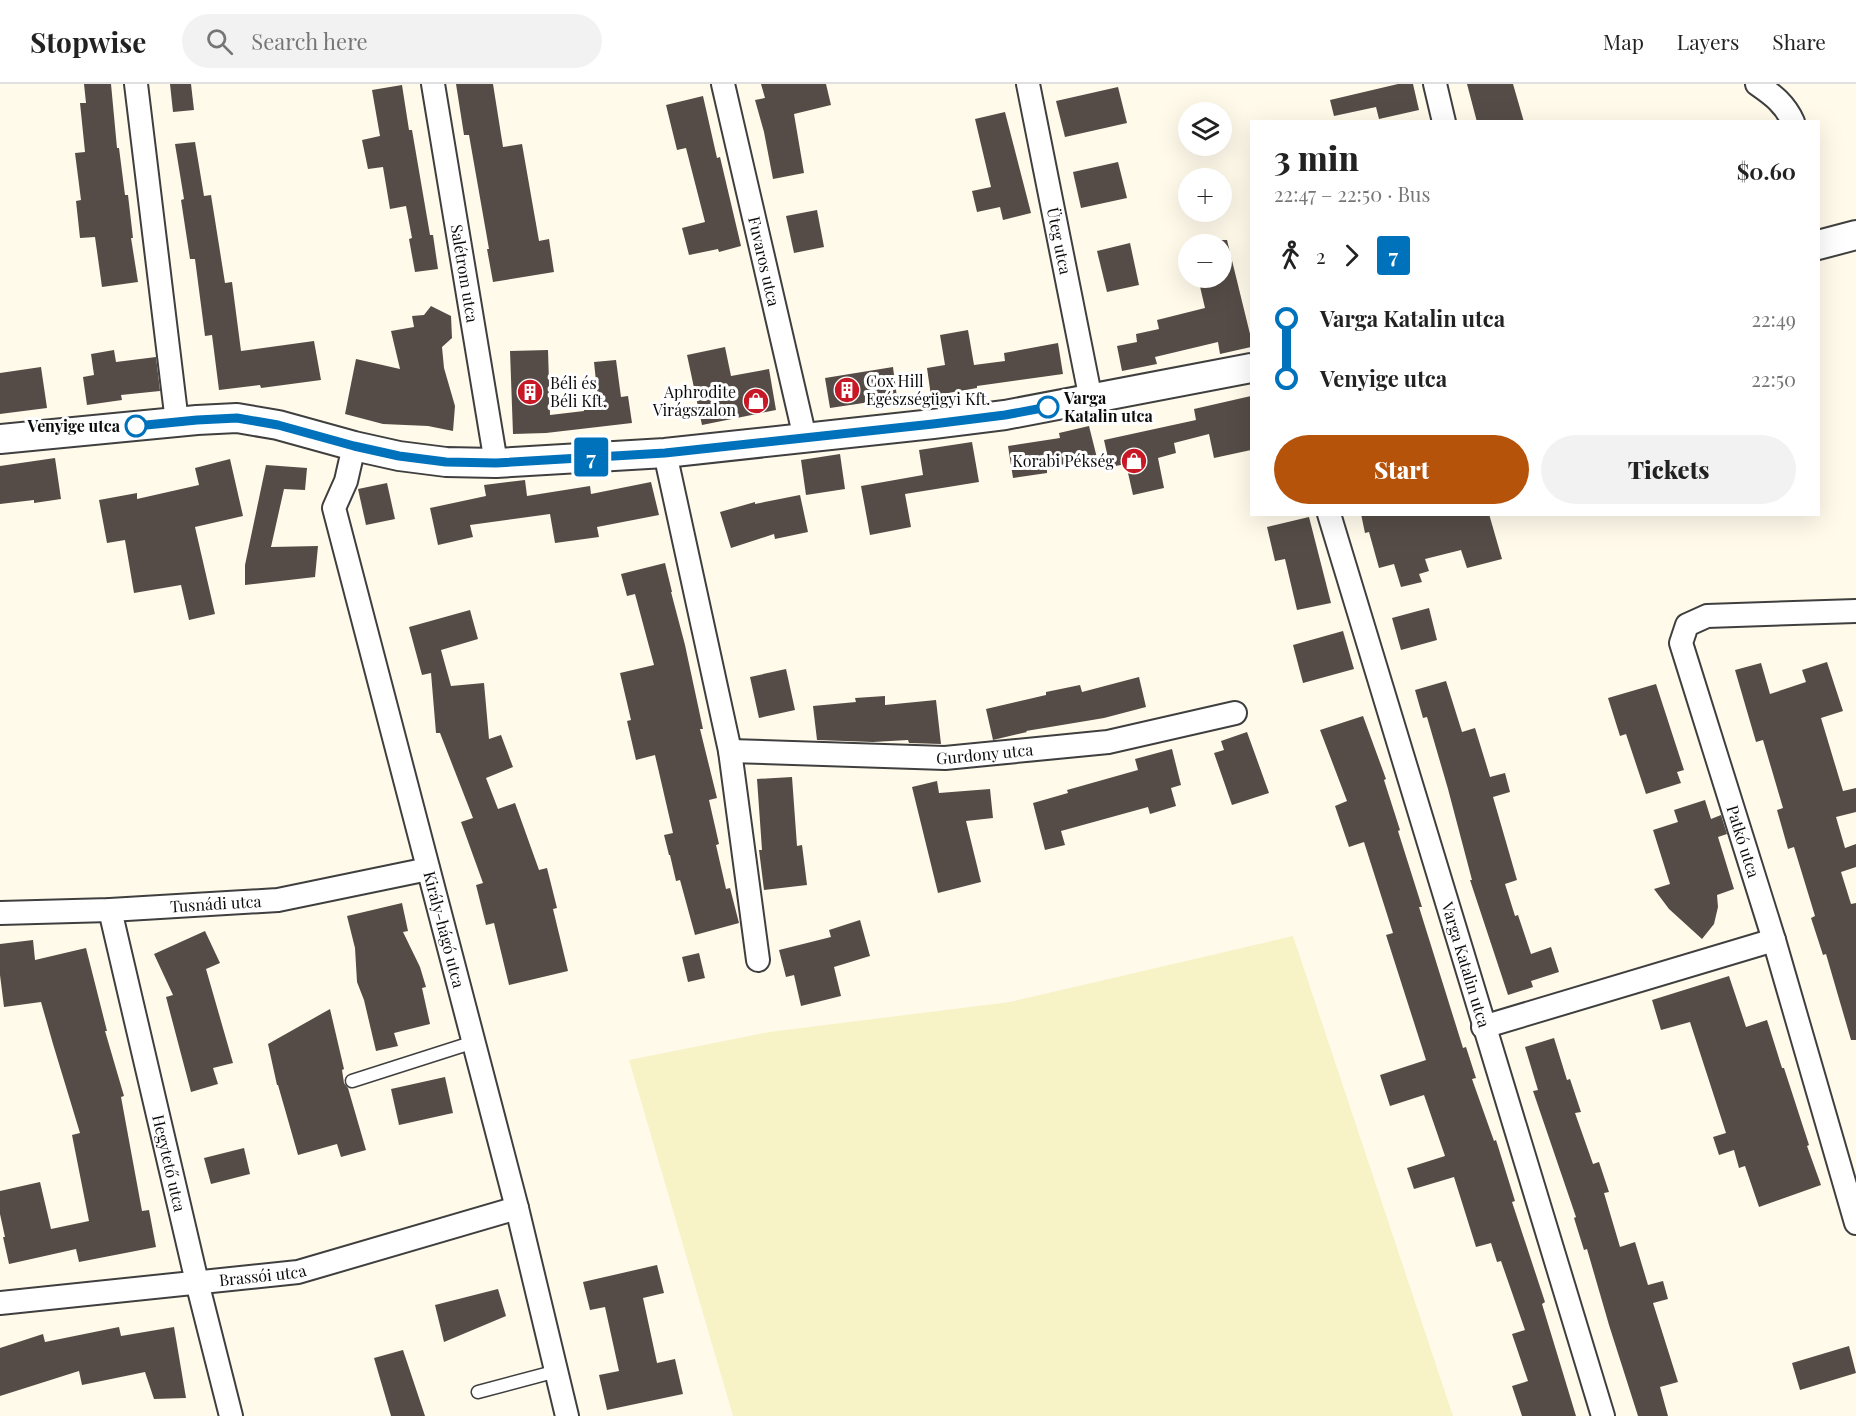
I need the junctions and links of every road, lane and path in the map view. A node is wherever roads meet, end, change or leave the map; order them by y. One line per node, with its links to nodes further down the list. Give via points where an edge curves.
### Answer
1 (136, 84): 13 (street)
2 (433, 84): 18 (street, Salétrom utca)
3 (723, 84): 14 (street, Fuvaros utca)
4 (1028, 84): 12 (street, Üteg utca)
5 (1435, 84): 7 (street)
6 (1757, 84): 8 (street, via 1787,109)
7 (1444, 120)
8 (1792, 120)
9 (1856, 235): 10 (street)
10 (1820, 238)
11 (1250, 368): 12 (street)
12 (1091, 400): 14 (street, via 1005,415)
13 (177, 422): 15 (street); 16 (street, via 237,418)
14 (805, 438): 17 (street)
15 (0, 439)
16 (354, 446): 18 (street, via 446,462); 23 (street, Király-hágó utca, via 346,482 334,508)
17 (665, 453): 18 (street); 22 (street)
18 (496, 463)
19 (1330, 516): 28 (street, Varga Katalin utca)
20 (1856, 611): 26 (street, Patkó utca, via 1707,616 1687,625 1681,643)
21 (1234, 713): 22 (street, Gurdony utca, via 1108,742 945,759)
22 (730, 751): 27 (street)
23 (428, 869): 24 (street, Tusnádi utca, via 278,900); 29 (street, Király-hágó utca)
24 (110, 910): 25 (street, Tusnádi utca); 33 (street, Hegytető utca)
25 (0, 913)
26 (1774, 940): 28 (street); 32 (street, Patkó utca)
27 (758, 960)
28 (1483, 1027): 39 (street, Varga Katalin utca)
29 (474, 1042): 30 (lane); 31 (street, Király-hágó utca)
30 (352, 1081)
31 (517, 1208): 33 (street, Brassói utca, via 298,1272); 35 (street, Király-hágó utca)
32 (1856, 1223)
33 (196, 1282): 34 (street, Brassói utca); 37 (street, Hegytető utca)
34 (0, 1303)
35 (557, 1371): 36 (lane); 38 (street, Király-hágó utca)
36 (478, 1392)
37 (231, 1416)
38 (567, 1416)
39 (1603, 1416)

